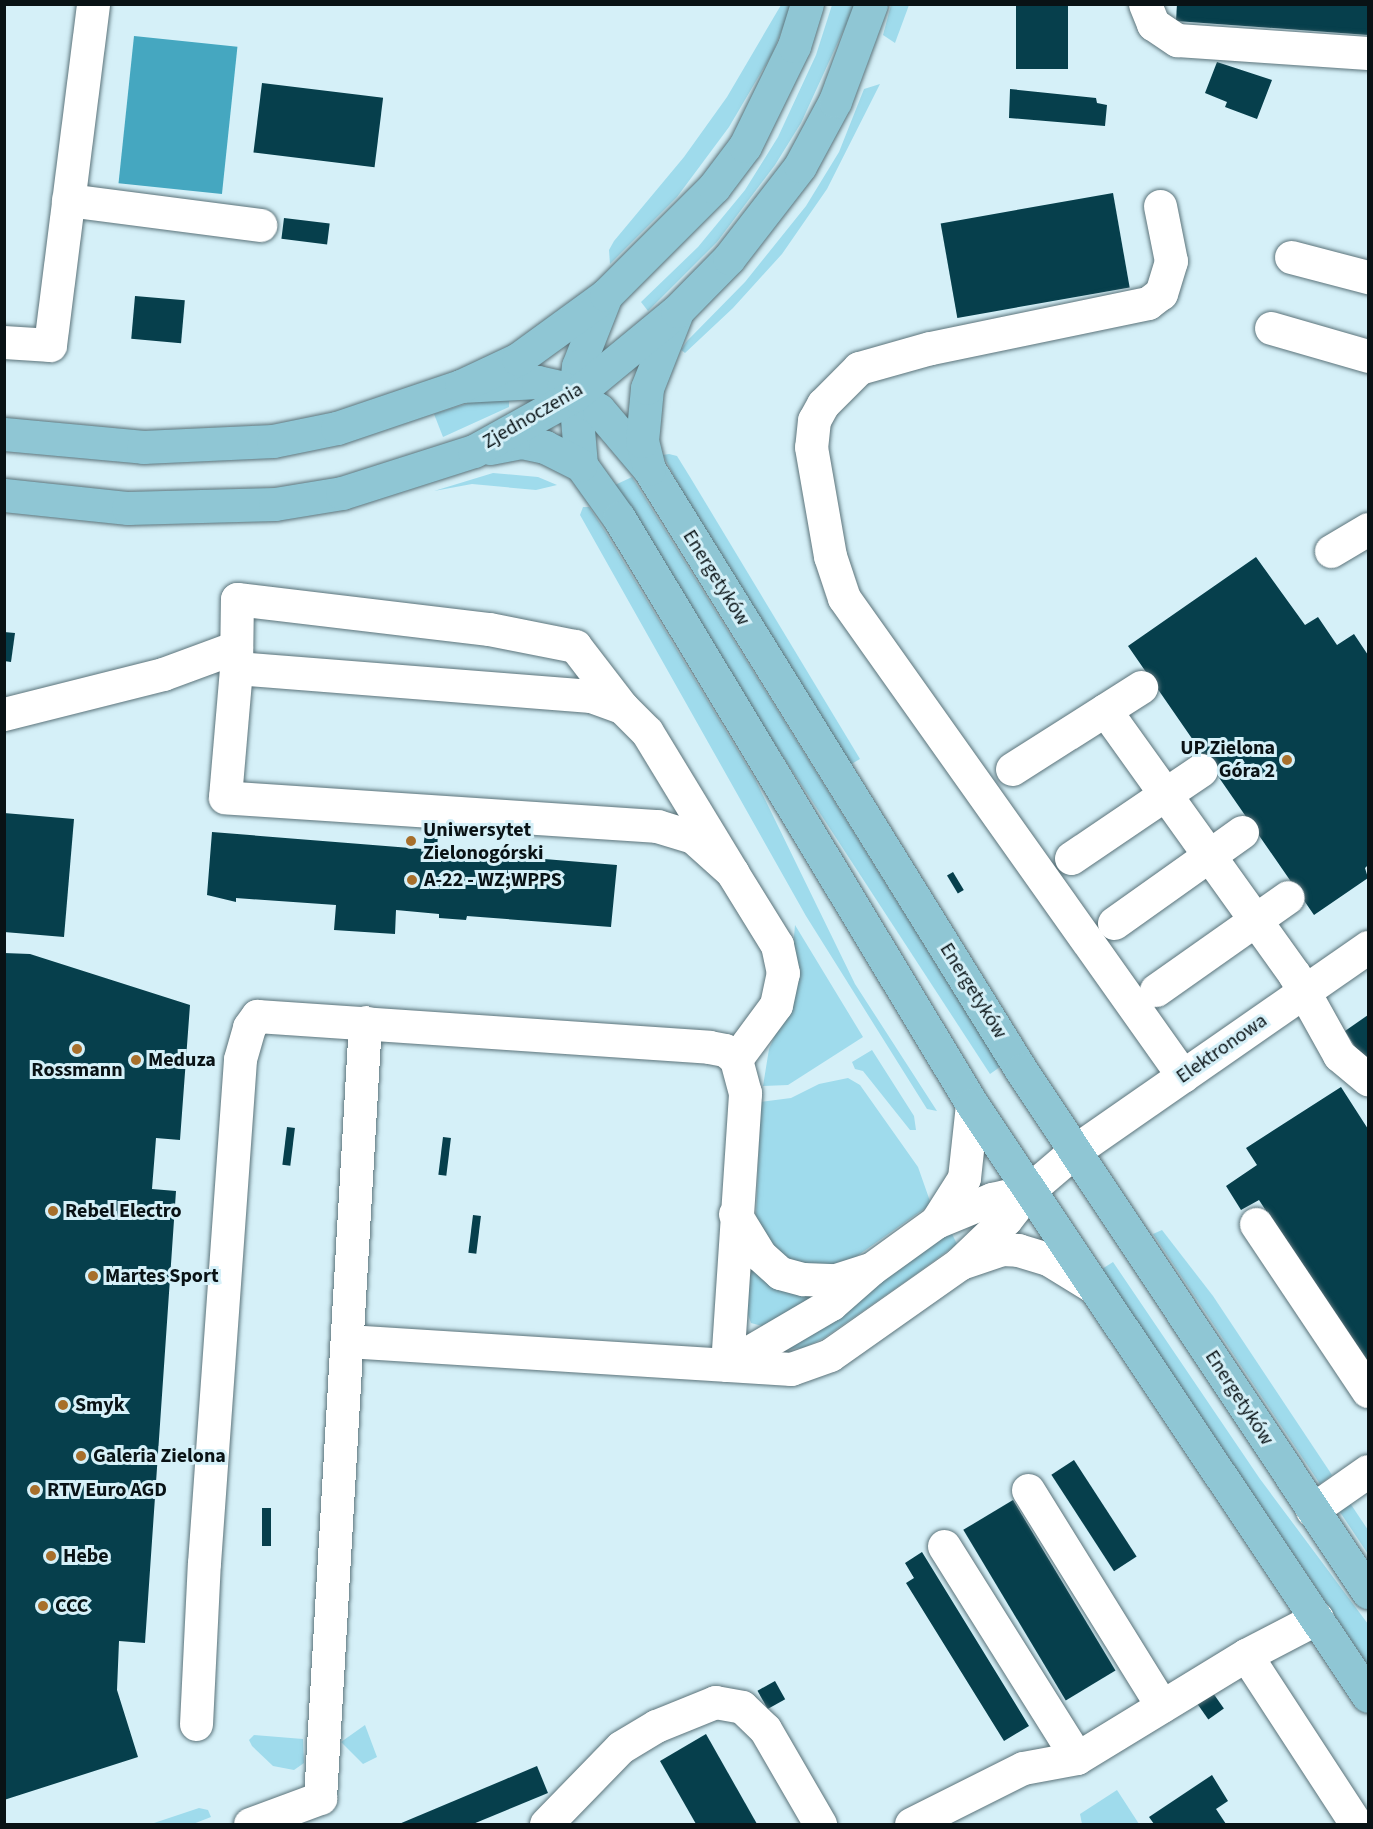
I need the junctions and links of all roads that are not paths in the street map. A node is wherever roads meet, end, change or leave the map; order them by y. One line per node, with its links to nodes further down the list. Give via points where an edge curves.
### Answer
1 (93, 4): 6 (street)
2 (807, 4): 11 (main road, via 794,46 745,146 714,187)
3 (871, 4): 12 (main road, Zjednoczenia, via 836,101 800,166 729,258)
4 (1145, 4): 5 (street, via 1153,24 1177,40)
5 (1368, 53)
6 (68, 200): 8 (street); 14 (street, via 50,345)
7 (1160, 206): 45 (street, via 1171,261 1161,293 1148,303 930,348 860,368 823,404 814,420 812,447 830,556 844,598)
8 (260, 225)
9 (1291, 257): 10 (street)
10 (1368, 277)
11 (606, 295): 16 (main road, via 518,359); 17 (main road, via 578,366)
12 (677, 311): 17 (main road, Zjednoczenia); 21 (main road, via 647,388 642,441)
13 (1271, 328): 15 (street)
14 (4, 342)
15 (1368, 356)
16 (461, 386): 17 (main road, Energetyków, via 538,382); 18 (main road, via 337,428 273,441 143,447)
17 (575, 395): 19 (main road, Zjednoczenia); 20 (main road); 21 (main road, Energetyków, via 598,410)
18 (4, 434)
19 (474, 451): 20 (main road, via 522,442 545,447); 22 (main road, Zjednoczenia, via 342,493 275,504 128,508)
20 (581, 465): 47 (main road, via 619,518)
21 (649, 469): 48 (main road, Energetyków, via 1021,1070)
22 (4, 495)
23 (1368, 529): 24 (street)
24 (1332, 551)
25 (236, 657): 27 (street, via 591,696); 27 (street, via 237,599 489,629 575,646); 29 (street); 36 (street, via 225,797 657,826 693,837)
26 (1141, 687): 28 (street)
27 (622, 707): 36 (street, via 647,732)
28 (1105, 710): 30 (street); 32 (street)
29 (4, 714)
30 (1012, 769)
31 (1201, 770): 32 (street)
32 (1167, 795): 34 (street); 35 (street)
33 (1242, 832): 34 (street)
34 (1211, 854): 38 (street); 39 (street)
35 (1071, 858)
36 (732, 872): 44 (street, via 777,945 783,973 776,1005)
37 (1288, 897): 38 (street)
38 (1255, 920): 41 (street); 42 (street)
39 (1114, 923)
40 (1368, 947): 42 (street, Elektronowa)
41 (1156, 990)
42 (1305, 992): 45 (street, Elektronowa); 46 (street, via 1339,1055)
43 (365, 1022): 44 (street, via 709,1047 725,1050); 56 (street); 68 (street, via 257,1016 249,1027 240,1059)
44 (736, 1059): 50 (street, via 745,1094)
45 (1183, 1076): 48 (street, Elektronowa)
46 (1368, 1079)
47 (972, 1104): 49 (main road); 51 (street, via 964,1178)
48 (1076, 1150): 49 (street, Elektronowa); 61 (main road, Energetyków)
49 (1028, 1191): 51 (street, via 992,1199); 53 (street, Elektronowa, via 1006,1219); 55 (main road)
50 (735, 1214): 54 (street, via 760,1256 780,1273 803,1279 836,1280); 57 (street)
51 (936, 1222): 54 (street)
52 (1256, 1224): 58 (street)
53 (959, 1264): 55 (street, via 1000,1249 1018,1250 1048,1260); 57 (street, via 830,1355 791,1369)
54 (870, 1269): 57 (street, via 831,1304)
55 (1092, 1286): 64 (main road)
56 (347, 1341): 57 (street); 70 (street, via 320,1798)
57 (727, 1365)
58 (1368, 1392)
59 (1368, 1471): 61 (street)
60 (1028, 1490): 67 (street)
61 (1312, 1510): 63 (main road, Energetyków)
62 (944, 1546): 69 (street)
63 (1368, 1592)
64 (1317, 1618): 65 (street); 66 (main road)
65 (1246, 1655): 67 (street); 74 (street)
66 (1368, 1696)
67 (1162, 1706): 69 (street)
68 (196, 1724)
69 (1077, 1758): 73 (street, via 1023,1768)
70 (250, 1824)
71 (546, 1824): 72 (street, via 621,1747 656,1726 715,1702 742,1707 765,1729)
72 (820, 1824)
73 (911, 1824)
74 (1356, 1824)

